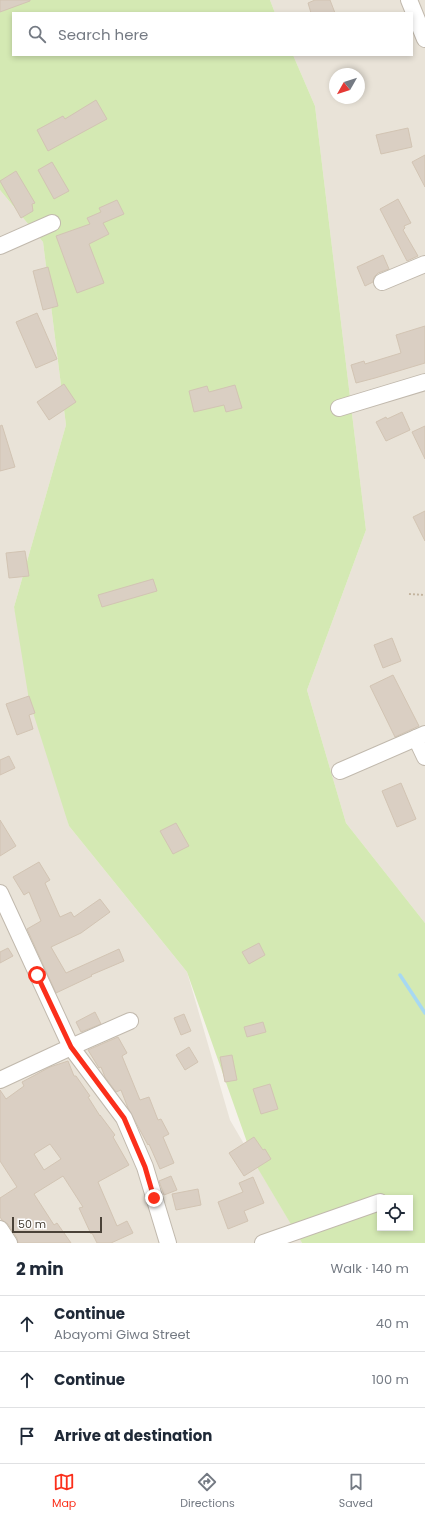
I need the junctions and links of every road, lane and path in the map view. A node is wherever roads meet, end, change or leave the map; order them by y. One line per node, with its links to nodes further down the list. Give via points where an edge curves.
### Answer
1 (409, 0): 2 (street)
2 (425, 39)
3 (52, 223): 4 (street)
4 (0, 246)
5 (425, 264): 6 (street)
6 (382, 282)
7 (425, 382): 8 (street)
8 (339, 408)
9 (409, 594): 10 (path)
10 (425, 595)
11 (420, 736): 12 (street); 13 (street)
12 (425, 757)
13 (340, 772)
14 (0, 893): 16 (street)
15 (130, 1021): 16 (street)
16 (71, 1047): 17 (street); 21 (street, via 124,1118 145,1167)
17 (0, 1080)
18 (377, 1203): 22 (street)
19 (0, 1228): 20 (street)
20 (9, 1243)
21 (168, 1243)
22 (263, 1243)

